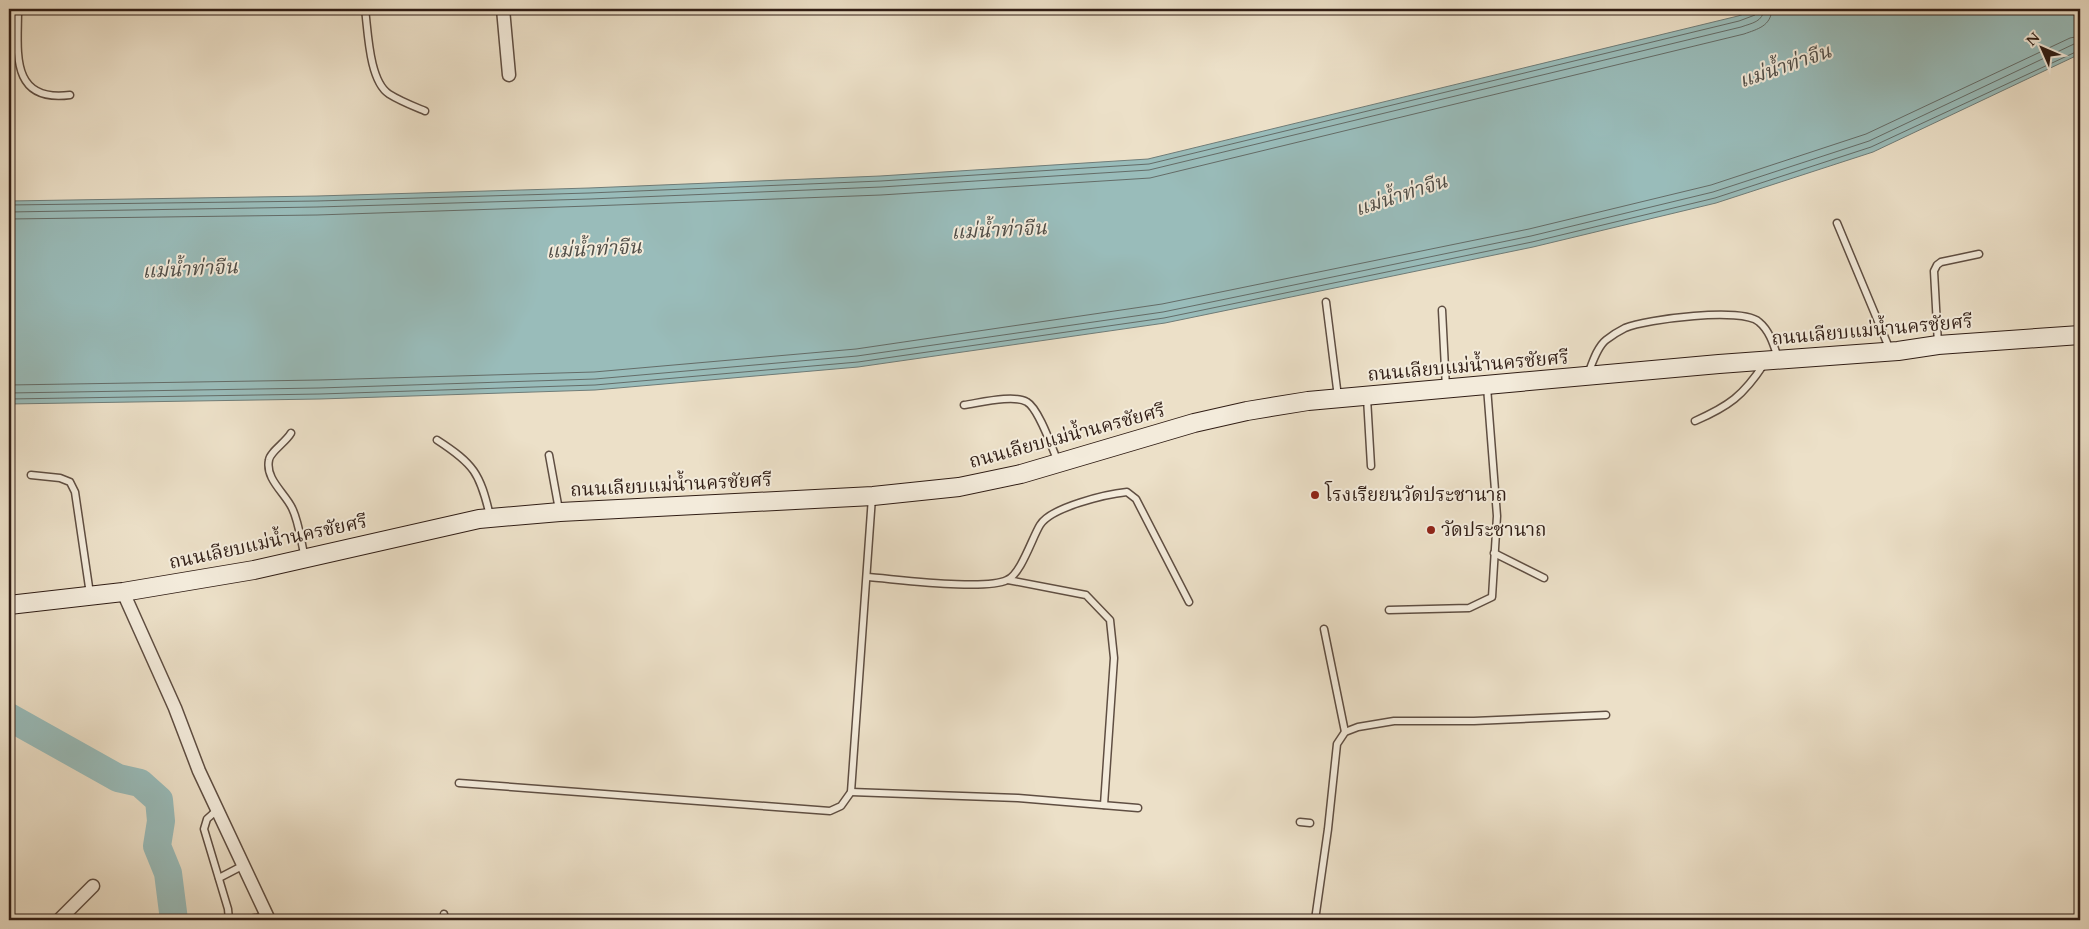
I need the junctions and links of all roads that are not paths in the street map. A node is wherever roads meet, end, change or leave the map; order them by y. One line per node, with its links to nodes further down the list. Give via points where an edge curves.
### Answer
1 (18, 9): 5 (lane, via 18,58 23,80 31,90 44,95)
2 (365, 9): 6 (lane, via 375,74 380,86 388,94)
3 (502, 9): 4 (street)
4 (509, 75)
5 (70, 95)
6 (425, 111)
7 (1837, 224): 13 (lane)
8 (1979, 254): 12 (lane, via 1941,262 1934,271)
9 (1326, 302): 19 (lane)
10 (1442, 310): 17 (lane)
11 (2080, 335): 12 (main road, ถนนเลียบแม่น้ำนครชัยศรี)
12 (1938, 345): 13 (main road, ถนนเลียบแม่น้ำนครชัยศรี)
13 (1890, 352): 14 (main road, ถนนเลียบแม่น้ำนครชัยศรี)
14 (1772, 360): 15 (main road, ถนนเลียบแม่น้ำนครชัยศรี); 15 (lane, via 1771,338 1760,322 1749,316 1732,314 1703,316 1625,328 1604,341); 21 (lane, via 1735,400)
15 (1586, 377): 16 (main road, ถนนเลียบแม่น้ำนครชัยศรี)
16 (1487, 386): 17 (main road, ถนนเลียบแม่น้ำนครชัยศรี); 31 (lane, via 1497,516)
17 (1446, 389): 18 (main road, ถนนเลียบแม่น้ำนครชัยศรี)
18 (1366, 396): 19 (main road, ถนนเลียบแม่น้ำนครชัยศรี); 26 (lane)
19 (1339, 398): 25 (main road, ถนนเลียบแม่น้ำนครชัยศรี, via 1202,421)
20 (964, 405): 25 (lane, via 1013,399 1027,402 1035,411)
21 (1695, 421)
22 (290, 433): 32 (lane, via 268,461 274,482 294,511)
23 (437, 440): 30 (lane, via 458,454 477,473)
24 (549, 455): 29 (lane)
25 (1059, 463): 28 (main road, ถนนเลียบแม่น้ำนครชัยศรี, via 959,487)
26 (1371, 466)
27 (31, 475): 37 (lane, via 70,482)
28 (873, 496): 29 (main road, ถนนเลียบแม่น้ำนครชัยศรี); 33 (lane)
29 (560, 512): 30 (main road, ถนนเลียบแม่น้ำนครชัยศรี)
30 (490, 518): 32 (main road, ถนนเลียบแม่น้ำนครชัยศรี)
31 (1494, 553): 34 (lane); 40 (lane, via 1492,597 1478,605)
32 (305, 559): 36 (main road, ถนนเลียบแม่น้ำนครชัยศรี)
33 (867, 577): 35 (lane, via 984,585); 45 (lane)
34 (1544, 578)
35 (1008, 580): 38 (lane, via 1040,524 1055,512 1128,492 1136,499); 46 (lane, via 1086,595 1110,620 1114,658)
36 (124, 592): 37 (main road, ถนนเลียบแม่น้ำนครชัยศรี); 48 (street)
37 (90, 596): 39 (main road, ถนนเลียบแม่น้ำนครชัยศรี)
38 (1189, 602)
39 (9, 605)
40 (1389, 610)
41 (1324, 629): 43 (lane)
42 (1606, 715): 43 (lane, via 1474,722 1394,721)
43 (1345, 732): 58 (lane, via 1335,754)
44 (459, 782): 45 (lane, via 830,811 841,806)
45 (851, 792): 46 (lane, via 1018,798)
46 (1104, 805): 47 (lane)
47 (1138, 808)
48 (218, 810): 51 (street); 52 (lane, via 204,828)
49 (1300, 822): 50 (lane)
50 (1310, 823)
51 (244, 865): 52 (lane); 54 (street)
52 (219, 878): 56 (lane)
53 (93, 886): 55 (street)
54 (268, 918): 57 (lane)
55 (59, 920)
56 (229, 920)
57 (243, 920)
58 (1315, 920)

